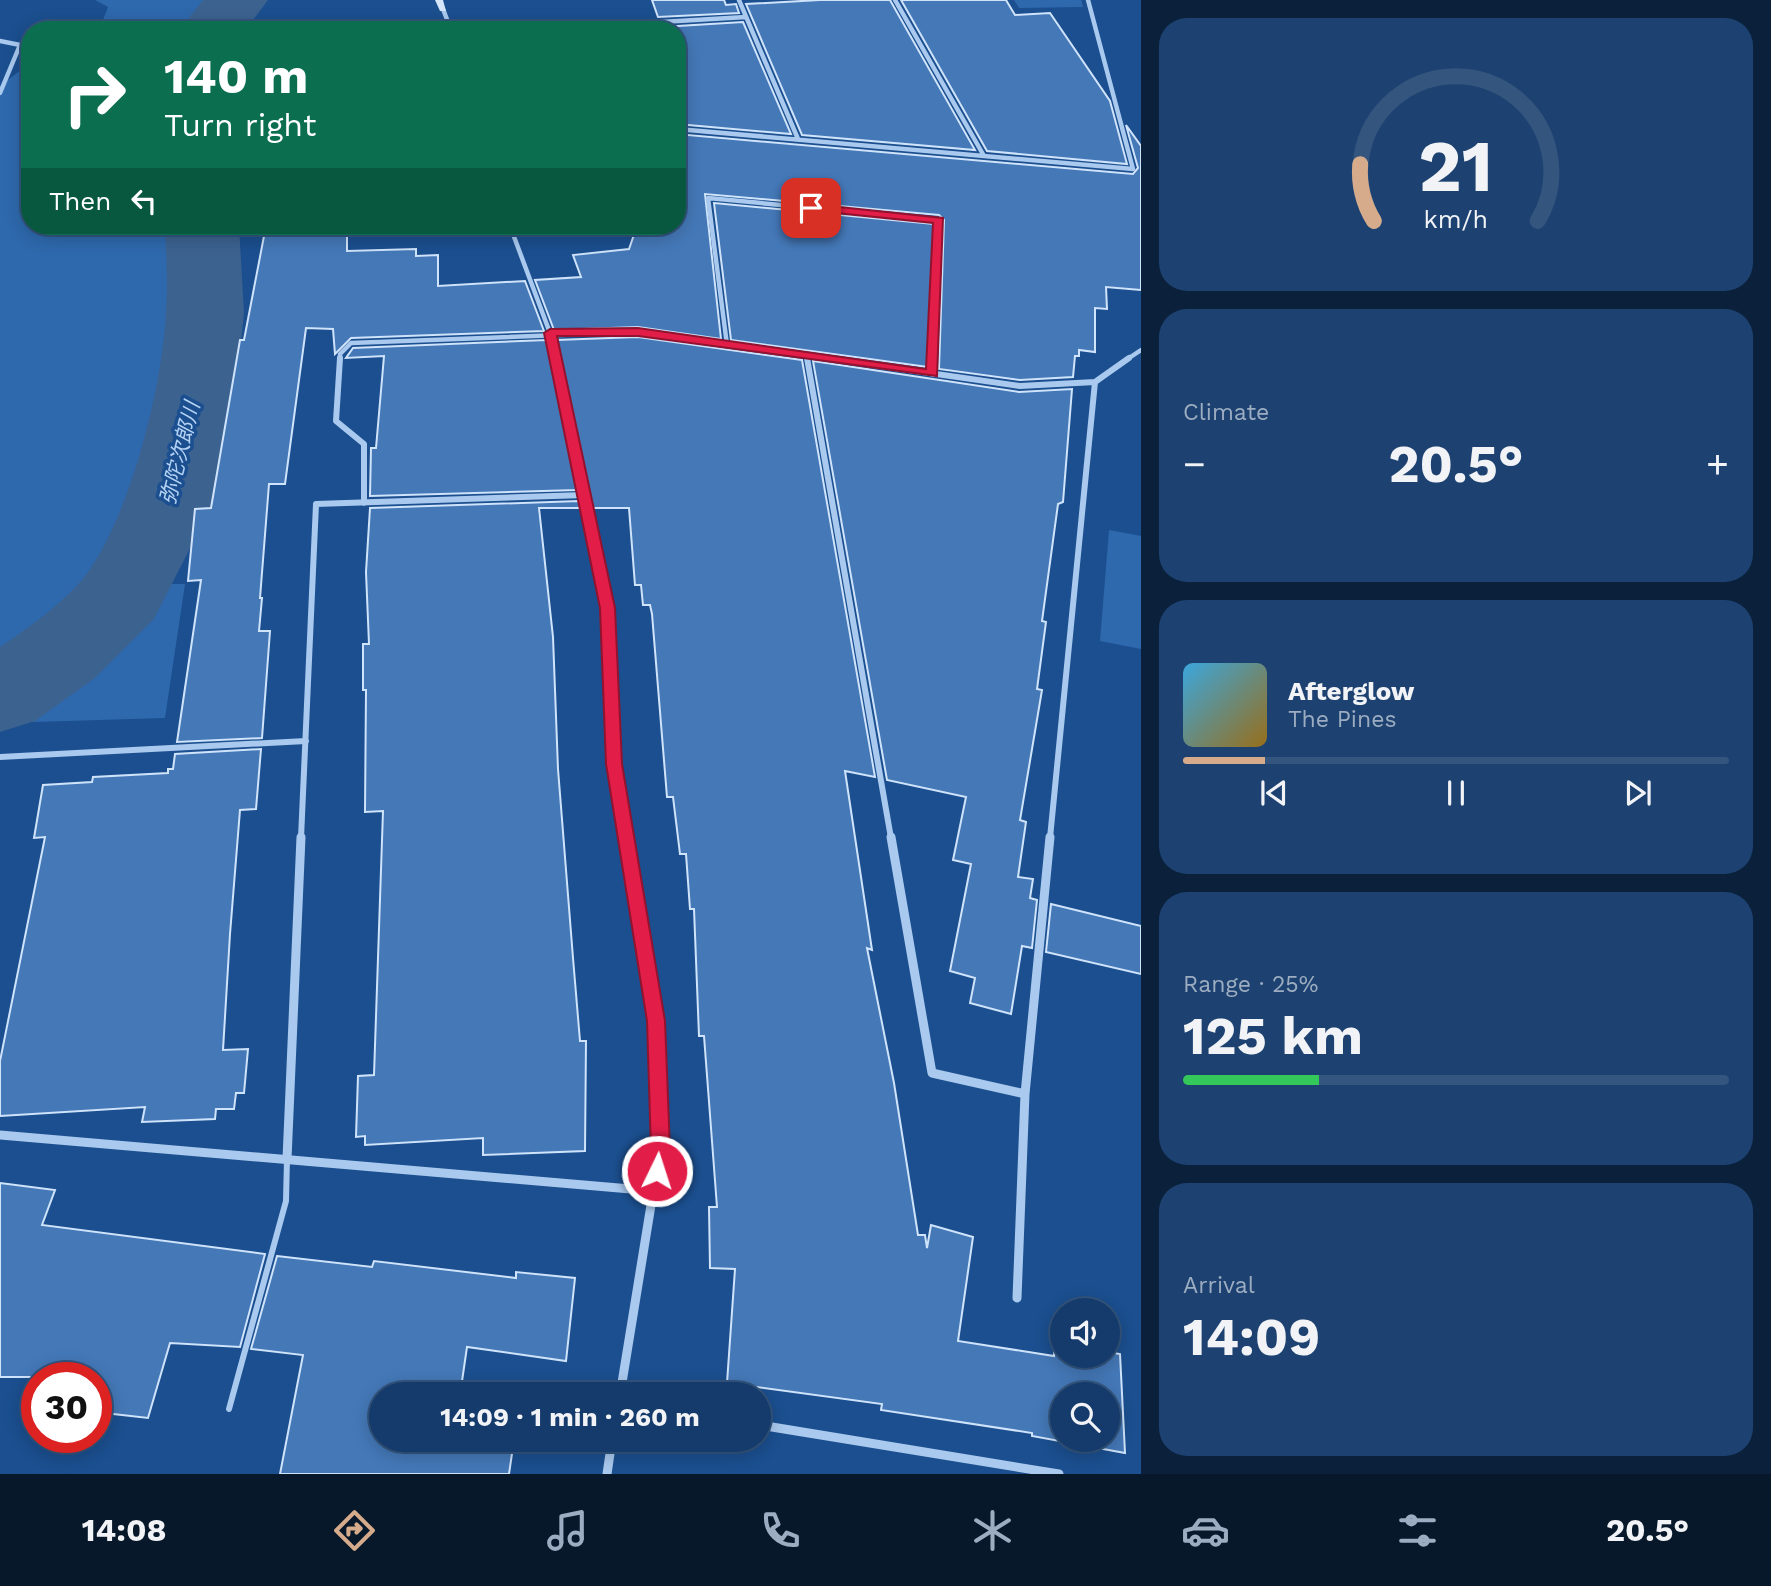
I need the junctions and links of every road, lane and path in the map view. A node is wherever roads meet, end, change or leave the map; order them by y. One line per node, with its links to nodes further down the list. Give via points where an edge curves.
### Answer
1 (739, 0): 4 (street)
2 (895, 0): 10 (street)
3 (1088, 0): 10 (street, via 1133,169)
4 (746, 17): 5 (street); 9 (street)
5 (678, 21)
6 (0, 41): 7 (street, via 20,45)
7 (0, 93)
8 (686, 130): 9 (street)
9 (798, 139): 10 (street)
10 (984, 156)
11 (513, 235): 12 (street)
12 (550, 333): 13 (street, via 638,332); 18 (street); 19 (street, via 351,343 340,354 336,421 364,444)
13 (727, 345): 15 (street); 16 (street, via 708,198 939,220)
14 (1141, 350): 17 (street)
15 (807, 356): 16 (street); 22 (street, via 932,1073)
16 (933, 374): 17 (street, via 1020,386)
17 (1095, 382): 22 (street)
18 (584, 495): 19 (street); 25 (street, via 607,608 614,764 656,1021 660,1150)
19 (364, 503): 20 (street, via 316,505)
20 (306, 741): 21 (street); 24 (street)
21 (0, 757)
22 (1025, 1094): 26 (street)
23 (0, 1135): 24 (street)
24 (286, 1159): 25 (street); 28 (lane, via 286,1201)
25 (654, 1191): 27 (street)
26 (1017, 1298)
27 (622, 1382)
28 (229, 1409)
29 (771, 1427): 32 (street)
30 (610, 1452): 31 (street)
31 (607, 1474)
32 (1059, 1474)

